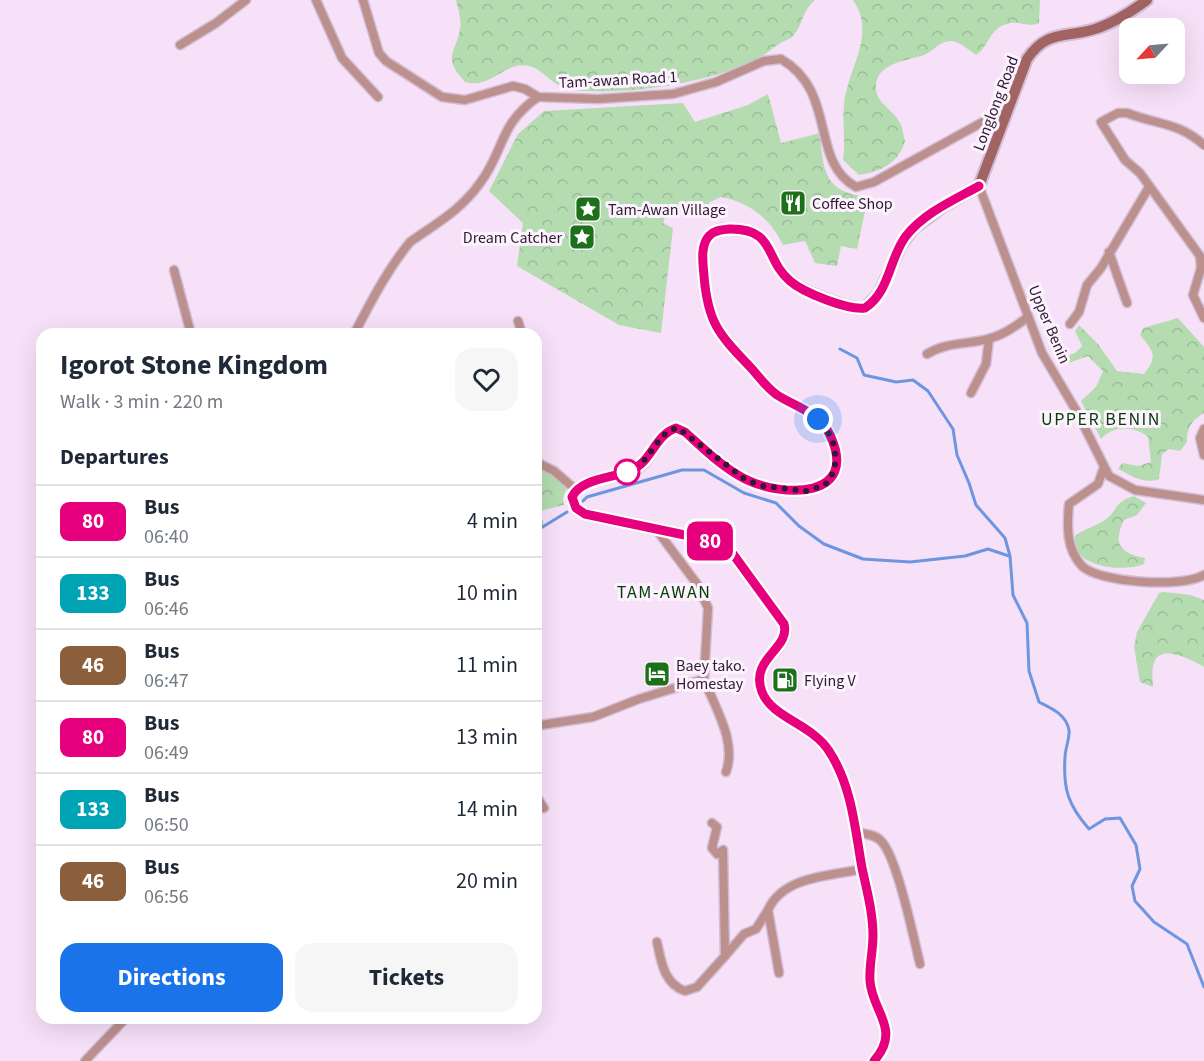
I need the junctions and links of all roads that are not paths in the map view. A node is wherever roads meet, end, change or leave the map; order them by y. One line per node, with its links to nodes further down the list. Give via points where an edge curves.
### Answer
1 (246, 0): 5 (street)
2 (316, 0): 6 (street, via 342,58)
3 (1147, 0): 8 (main road, Longlong Road, via 1099,28 1044,40 1027,59)
4 (366, 3): 7 (street, Tam-awan Road 1, via 379,53 442,97 465,100 513,86)
5 (180, 45)
6 (378, 97)
7 (538, 97): 8 (street, Tam-awan Road 1, via 598,99 674,93 716,82 764,61 781,59 808,86 820,109 834,166 846,182 856,187 874,182); 20 (street, via 512,119 482,181 465,203 410,242 380,285)
8 (1008, 108): 10 (main road, Longlong Road)
9 (1204, 146): 11 (street, via 1178,126 1127,113 1101,122 1125,160)
10 (979, 186): 15 (street, Upper Benin); 29 (main road, via 913,229 901,244 879,294 865,308 843,307 793,283 780,269 768,243 755,234 739,229 722,230 706,239 705,295 715,326 769,388 813,415 827,429 836,464 825,485 806,491 755,483 730,470 676,428 662,437 639,467)
11 (1149, 187): 12 (street); 16 (street, via 1200,256 1201,268 1193,295)
12 (1109, 252): 14 (street); 18 (street, via 1087,285 1079,312)
13 (174, 270): 19 (street)
14 (1128, 303)
15 (1028, 317): 22 (street); 28 (street, Upper Benin, via 1042,352)
16 (1204, 318)
17 (518, 321): 21 (street)
18 (1070, 324)
19 (189, 328)
20 (357, 328)
21 (520, 328)
22 (989, 339): 23 (street, via 948,345); 24 (street, via 986,364)
23 (927, 354)
24 (971, 393)
25 (1204, 429): 26 (street, via 1200,438)
26 (1204, 455)
27 (542, 465): 29 (street)
28 (1104, 467): 30 (street, Upper Benin, via 1115,481 1135,490); 32 (street, via 1098,484 1069,504 1070,547 1081,565 1091,573 1156,583 1192,581)
29 (576, 490): 31 (main road, via 572,500 585,514)
30 (1204, 500)
31 (656, 529): 33 (street, via 697,584 708,608); 39 (main road, via 699,538 727,550 782,619 784,639 760,673 763,694 775,710 809,729 830,752 848,795)
32 (1204, 575)
33 (704, 679): 34 (street, via 593,717); 35 (street, via 729,743)
34 (542, 724)
35 (726, 772)
36 (542, 805): 37 (street)
37 (544, 808)
38 (712, 823): 43 (street, via 717,826 712,848 717,854 723,850)
39 (856, 832): 40 (main road); 44 (street, via 875,836 886,847)
40 (862, 869): 41 (street, via 788,886); 48 (main road, via 872,921 870,984 886,1021 883,1046)
41 (768, 910): 43 (street, via 756,929 744,934); 45 (street)
42 (657, 942): 43 (street, via 672,985 685,991 697,987)
43 (725, 956)
44 (920, 964)
45 (779, 973)
46 (120, 1024): 47 (street)
47 (85, 1061)
48 (874, 1061)

